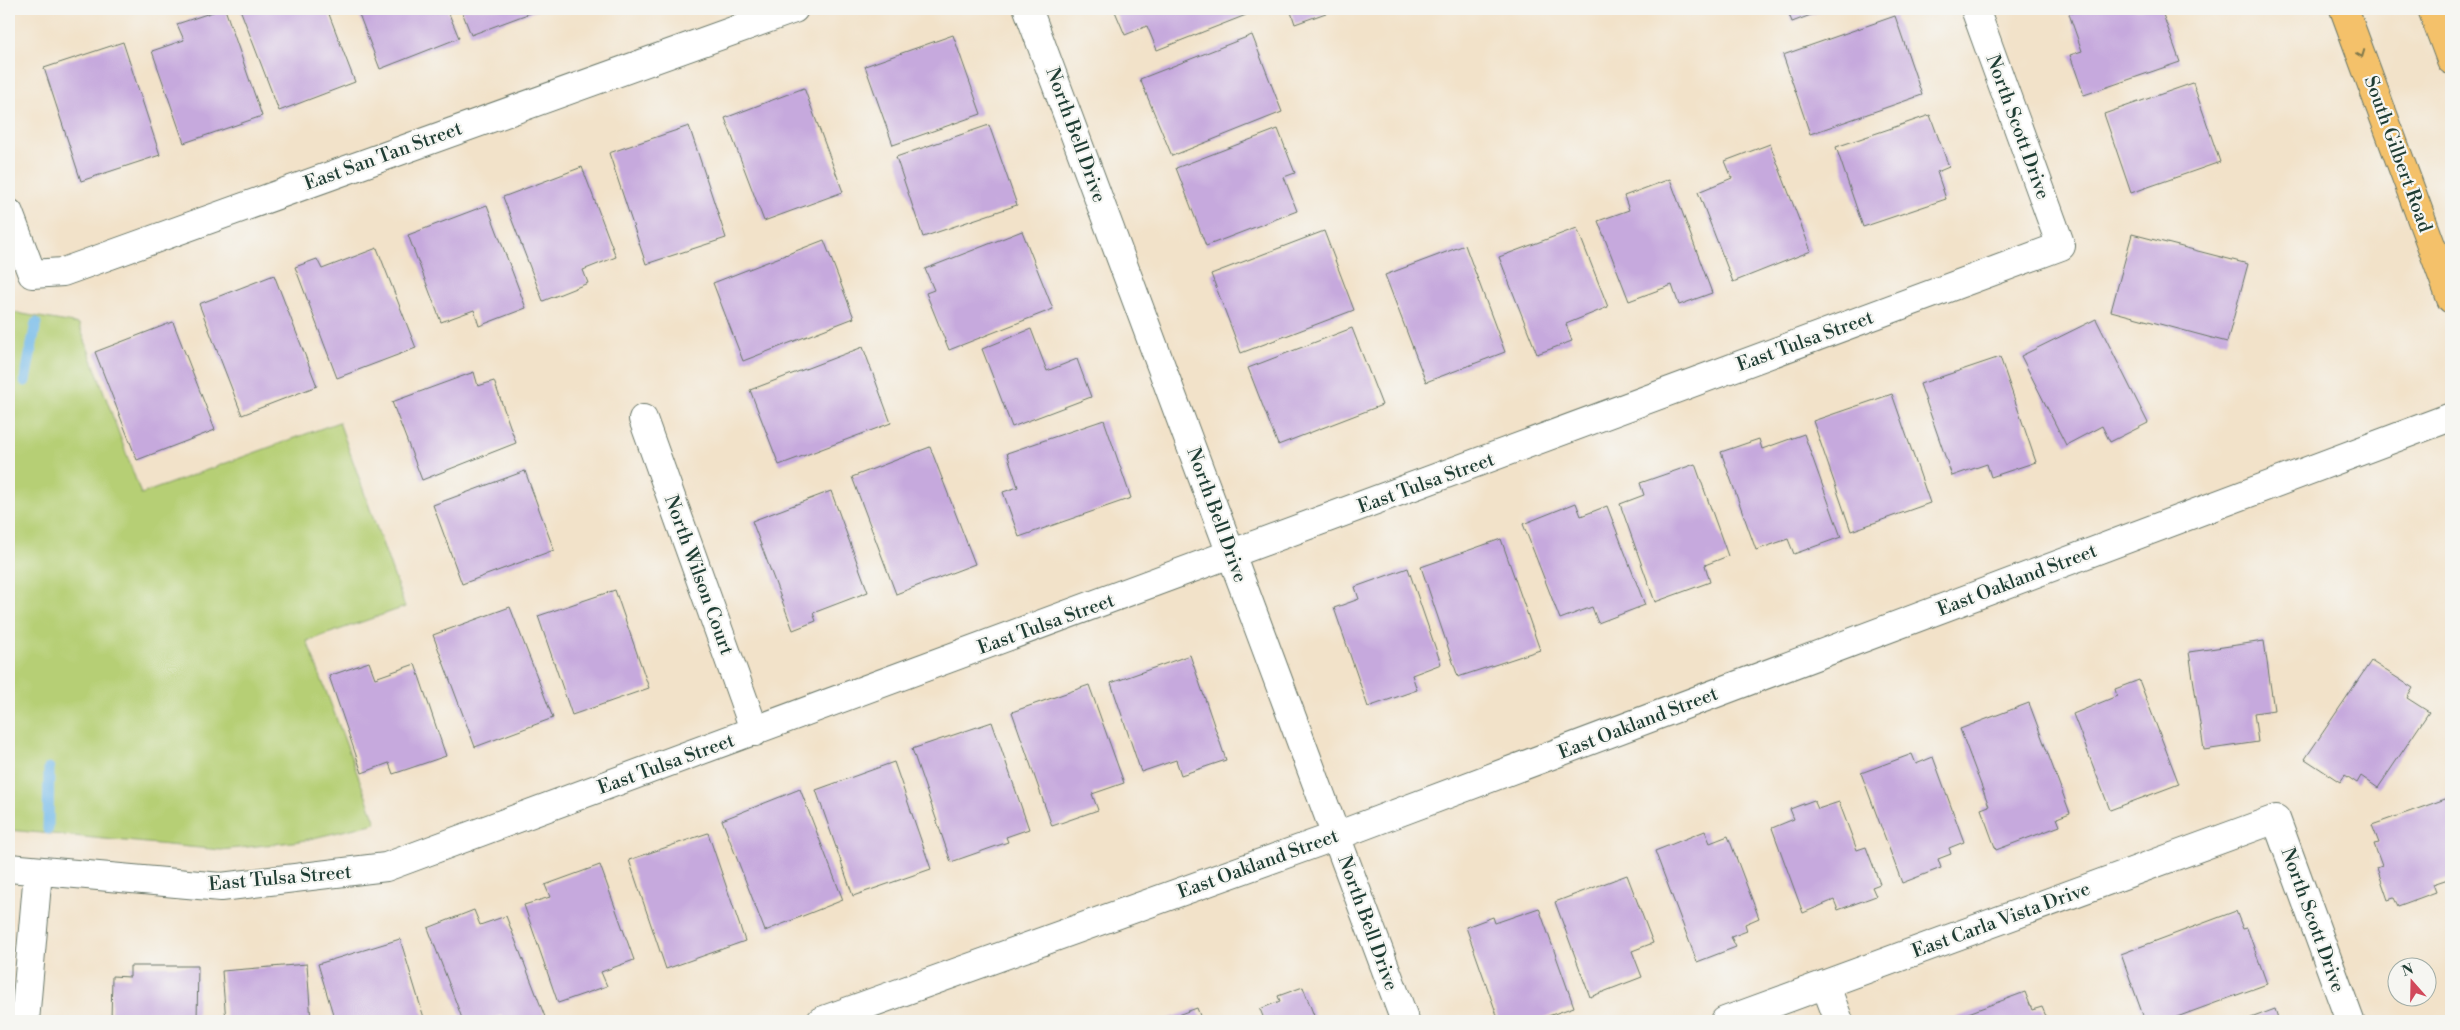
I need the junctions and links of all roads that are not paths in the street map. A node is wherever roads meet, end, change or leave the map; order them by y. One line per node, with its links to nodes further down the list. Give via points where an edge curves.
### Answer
1 (794, 9): 7 (street, East San Tan Street, via 63,272 32,274)
2 (1028, 9): 12 (street, North Bell Drive)
3 (1975, 9): 8 (street, North Scott Drive)
4 (2344, 9): 9 (main road, South Gilbert Road, one-way to 9)
5 (2432, 9): 6 (main road)
6 (2451, 60)
7 (9, 213)
8 (2060, 246): 12 (street, East Tulsa Street)
9 (2451, 299)
10 (2451, 417): 15 (street, East Oakland Street)
11 (643, 419): 13 (street, North Wilson Court)
12 (1232, 555): 13 (street, East Tulsa Street); 15 (street, North Bell Drive)
13 (755, 732): 17 (street, East Tulsa Street, via 386,867 221,888)
14 (2276, 819): 18 (street, East Carla Vista Drive); 24 (street, North Scott Drive)
15 (1336, 836): 20 (street, East Oakland Street); 21 (street, North Bell Drive)
16 (9, 868): 17 (street, East Tulsa Street)
17 (38, 872): 19 (street)
18 (1825, 984): 22 (street, East Carla Vista Drive); 23 (street)
19 (25, 1021)
20 (821, 1021)
21 (1405, 1021)
22 (1725, 1021)
23 (1839, 1021)
24 (2350, 1021)

